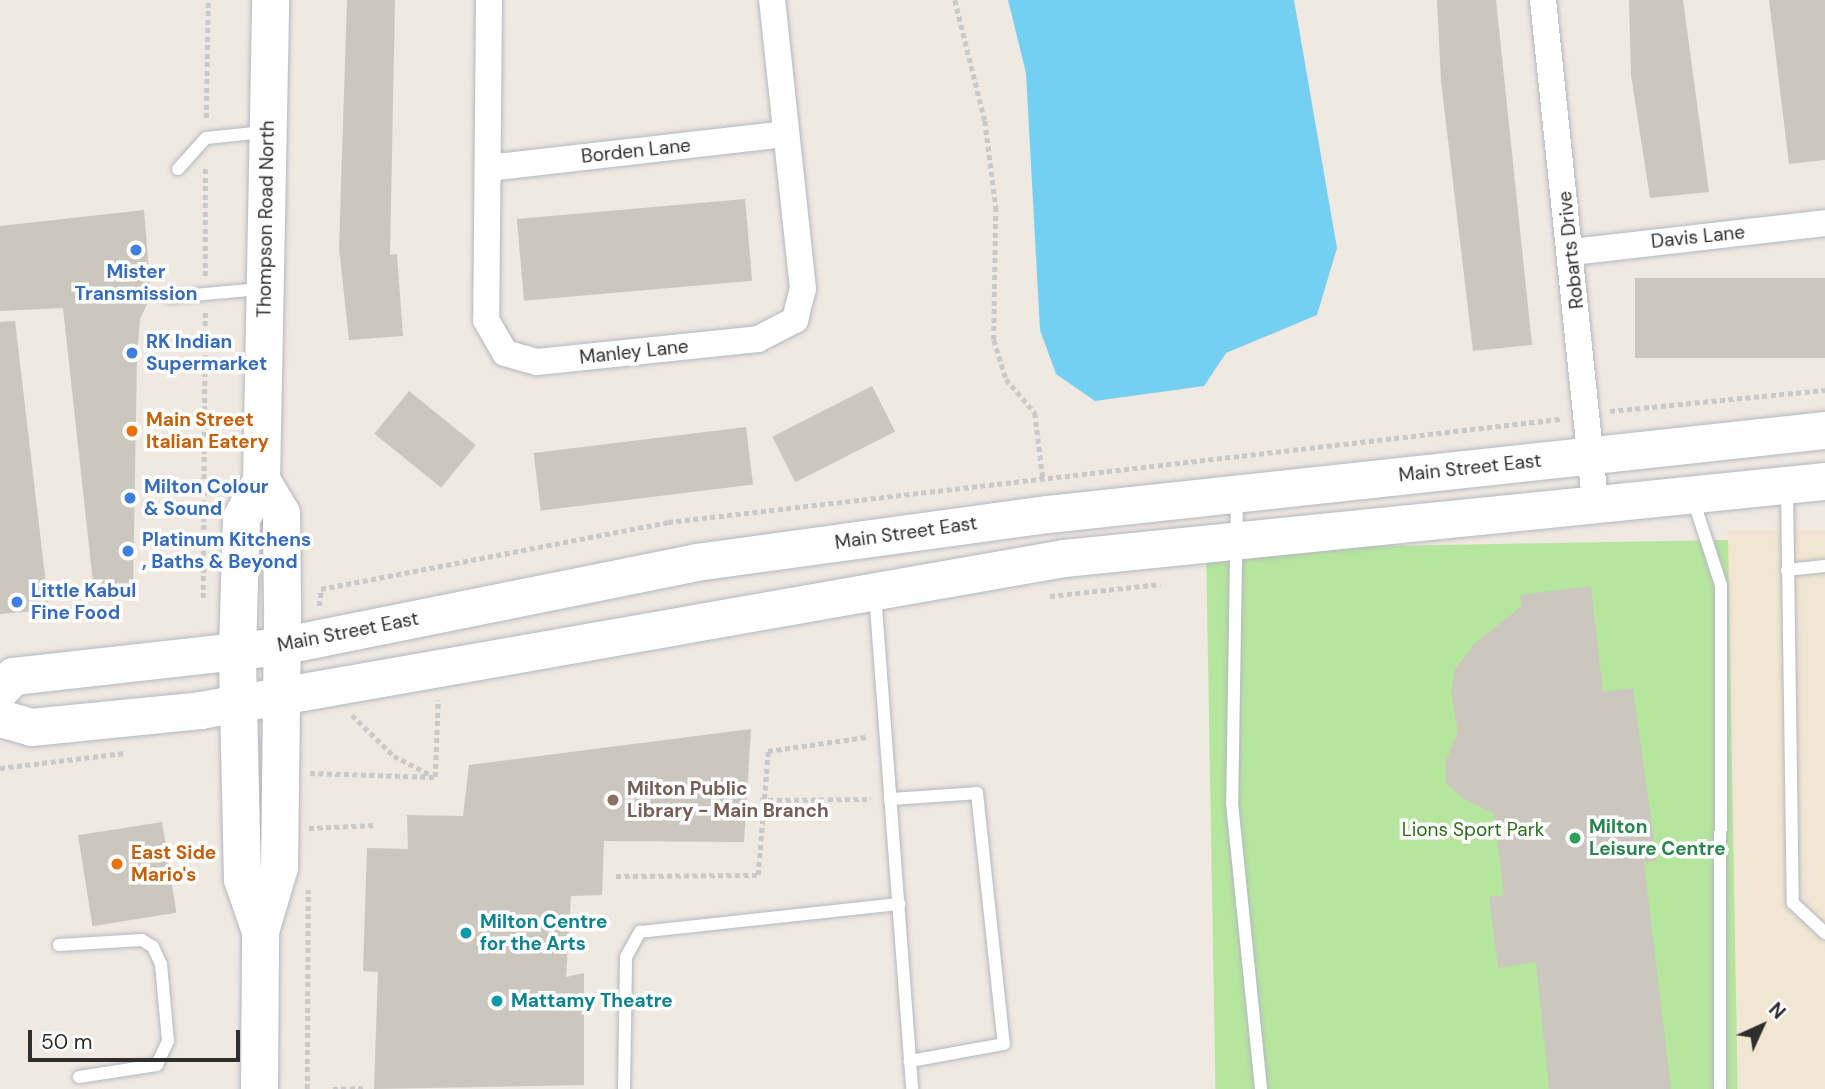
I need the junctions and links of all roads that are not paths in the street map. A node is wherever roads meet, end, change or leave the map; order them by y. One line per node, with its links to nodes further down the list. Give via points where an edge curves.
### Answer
1 (270, 0): 5 (main road, Thompson Road North)
2 (489, 0): 7 (street, Manley Lane)
3 (772, 0): 6 (street, Manley Lane)
4 (1543, 0): 10 (street, Robarts Drive)
5 (268, 131): 8 (lane, via 206,138); 11 (main road, Thompson Road North)
6 (785, 134): 7 (street, Borden Lane); 7 (street, Manley Lane, via 802,306 785,327 758,339 537,362 505,353 486,320)
7 (488, 168)
8 (178, 169)
9 (1825, 223): 10 (street, Davis Lane)
10 (1572, 252): 14 (street, Robarts Drive)
11 (265, 289): 12 (lane); 15 (main road, Thompson Road North)
12 (170, 297)
13 (1825, 430): 14 (main road, Main Street East)
14 (1591, 455): 19 (main road, Main Street East); 20 (street, Robarts Drive)
15 (261, 480): 25 (main road, via 281,513); 26 (main road, Thompson Road North, via 241,518)
16 (1825, 481): 17 (main road, Main Street East)
17 (1787, 485): 18 (main road, Main Street East); 23 (lane)
18 (1691, 492): 20 (main road, Main Street East); 40 (lane, via 1721,585)
19 (1237, 493): 21 (lane); 25 (main road, Main Street East, via 696,562)
20 (1595, 501): 21 (main road, Main Street East)
21 (1239, 537): 24 (main road, Main Street East); 39 (lane, via 1233,830)
22 (1825, 566): 23 (lane)
23 (1787, 570): 32 (lane, via 1793,903)
24 (875, 588): 25 (main road, Main Street East); 29 (lane)
25 (279, 669): 26 (main road, Main Street East); 26 (main road, Main Street East); 31 (main road, via 279,867)
26 (237, 676): 27 (main road, Main Street East, via 13,676); 28 (main road, Main Street East, via 31,727); 31 (main road, Thompson Road North, via 242,879)
27 (0, 690)
28 (0, 718)
29 (890, 799): 30 (lane); 34 (lane, via 977,793 1004,1044)
30 (899, 904): 34 (lane); 37 (lane, via 640,932 626,957)
31 (260, 931): 36 (main road)
32 (1825, 933)
33 (59, 945): 35 (lane, via 142,940 153,947 161,964 167,1041 157,1065)
34 (910, 1061): 38 (lane)
35 (79, 1077)
36 (259, 1089)
37 (624, 1089)
38 (912, 1089)
39 (1261, 1089)
40 (1720, 1089)

